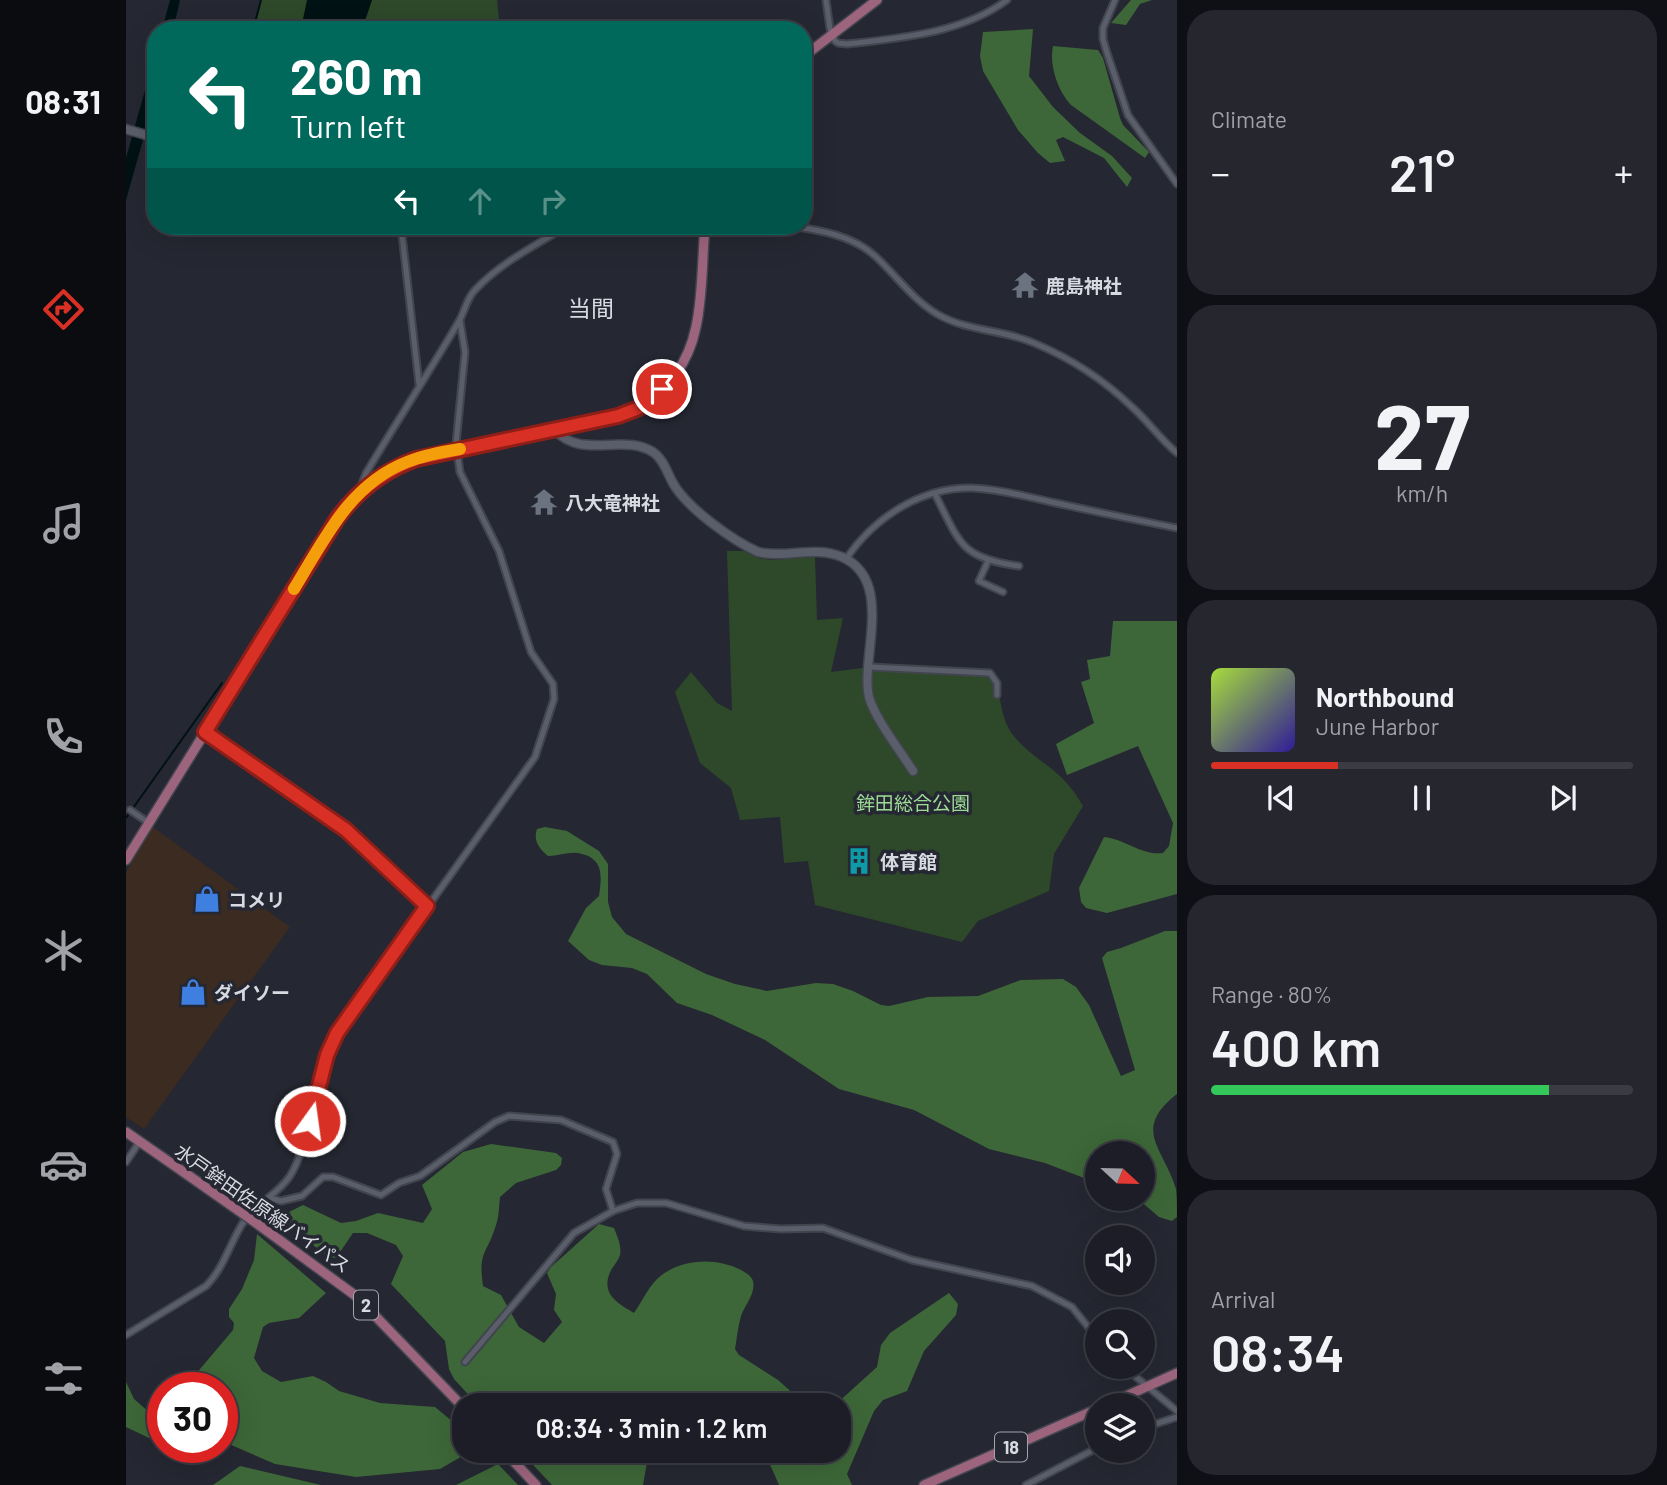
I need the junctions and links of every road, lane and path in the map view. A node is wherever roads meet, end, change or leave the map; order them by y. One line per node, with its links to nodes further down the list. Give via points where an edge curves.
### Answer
1 (826, 0): 5 (street)
2 (877, 0): 5 (main road)
3 (1007, 0): 5 (street, via 963,22 904,38 847,44 838,43)
4 (1115, 0): 9 (street, via 1103,28 1111,65 1128,115)
5 (832, 35): 6 (main road)
6 (812, 50)
7 (126, 130): 8 (street)
8 (147, 136)
9 (1177, 184)
10 (812, 230): 17 (street, via 860,245 919,302 950,320 1023,338 1105,382)
11 (402, 235): 15 (street)
12 (553, 235): 14 (street, via 485,280 471,295)
13 (704, 235): 16 (main road, via 695,331 674,377 629,412)
14 (460, 321): 15 (street); 32 (street, via 465,352 456,444 460,472 499,551 531,652 553,684 554,699 535,757)
15 (419, 384): 18 (street)
16 (555, 429): 18 (main road, bridge, via 433,454 399,466); 21 (street, via 565,439 589,446 634,445 652,452 694,507 758,552 816,551)
17 (1177, 453)
18 (359, 492): 27 (main road, via 337,519)
19 (935, 494): 20 (street, via 957,488 987,490); 21 (street, via 911,501 881,520); 22 (street, via 962,544)
20 (1177, 528)
21 (846, 559): 25 (street, via 867,582 873,612)
22 (988, 561): 23 (street); 24 (street, via 979,581)
23 (1019, 566)
24 (1003, 592)
25 (870, 667): 26 (street, via 990,673 997,683); 28 (street, via 869,697)
26 (997, 695)
27 (205, 732): 30 (main road); 32 (street, via 346,830)
28 (913, 771)
29 (132, 811): 30 (street)
30 (149, 823): 31 (main road)
31 (126, 860)
32 (427, 906): 36 (street, via 337,1033 299,1158)
33 (126, 1132): 34 (main road, 水戸鉾田佐原線バイパス / 2)
34 (140, 1141): 35 (street); 45 (main road, 水戸鉾田佐原線バイパス / 2, bridge, via 356,1296)
35 (126, 1162)
36 (270, 1198): 37 (street, via 281,1201 302,1196 323,1177 381,1195 420,1175 500,1119 521,1116 561,1120 613,1142 617,1154 606,1189); 39 (street, via 246,1218 215,1278)
37 (613, 1211): 38 (street, via 654,1202 744,1226 831,1230 912,1260 1032,1286 1072,1307); 40 (street, via 559,1247)
38 (1085, 1323)
39 (126, 1335)
40 (465, 1362)
41 (1177, 1373): 43 (main road)
42 (1138, 1379): 43 (street)
43 (1148, 1387): 44 (main road); 46 (street)
44 (1134, 1393)
45 (452, 1396)
46 (1177, 1412)
47 (1085, 1414): 53 (main road, 18)
48 (1177, 1417): 49 (street)
49 (1155, 1424)
50 (1085, 1454): 54 (street)
51 (515, 1463): 52 (main road)
52 (536, 1485)
53 (924, 1485)
54 (1026, 1485)

